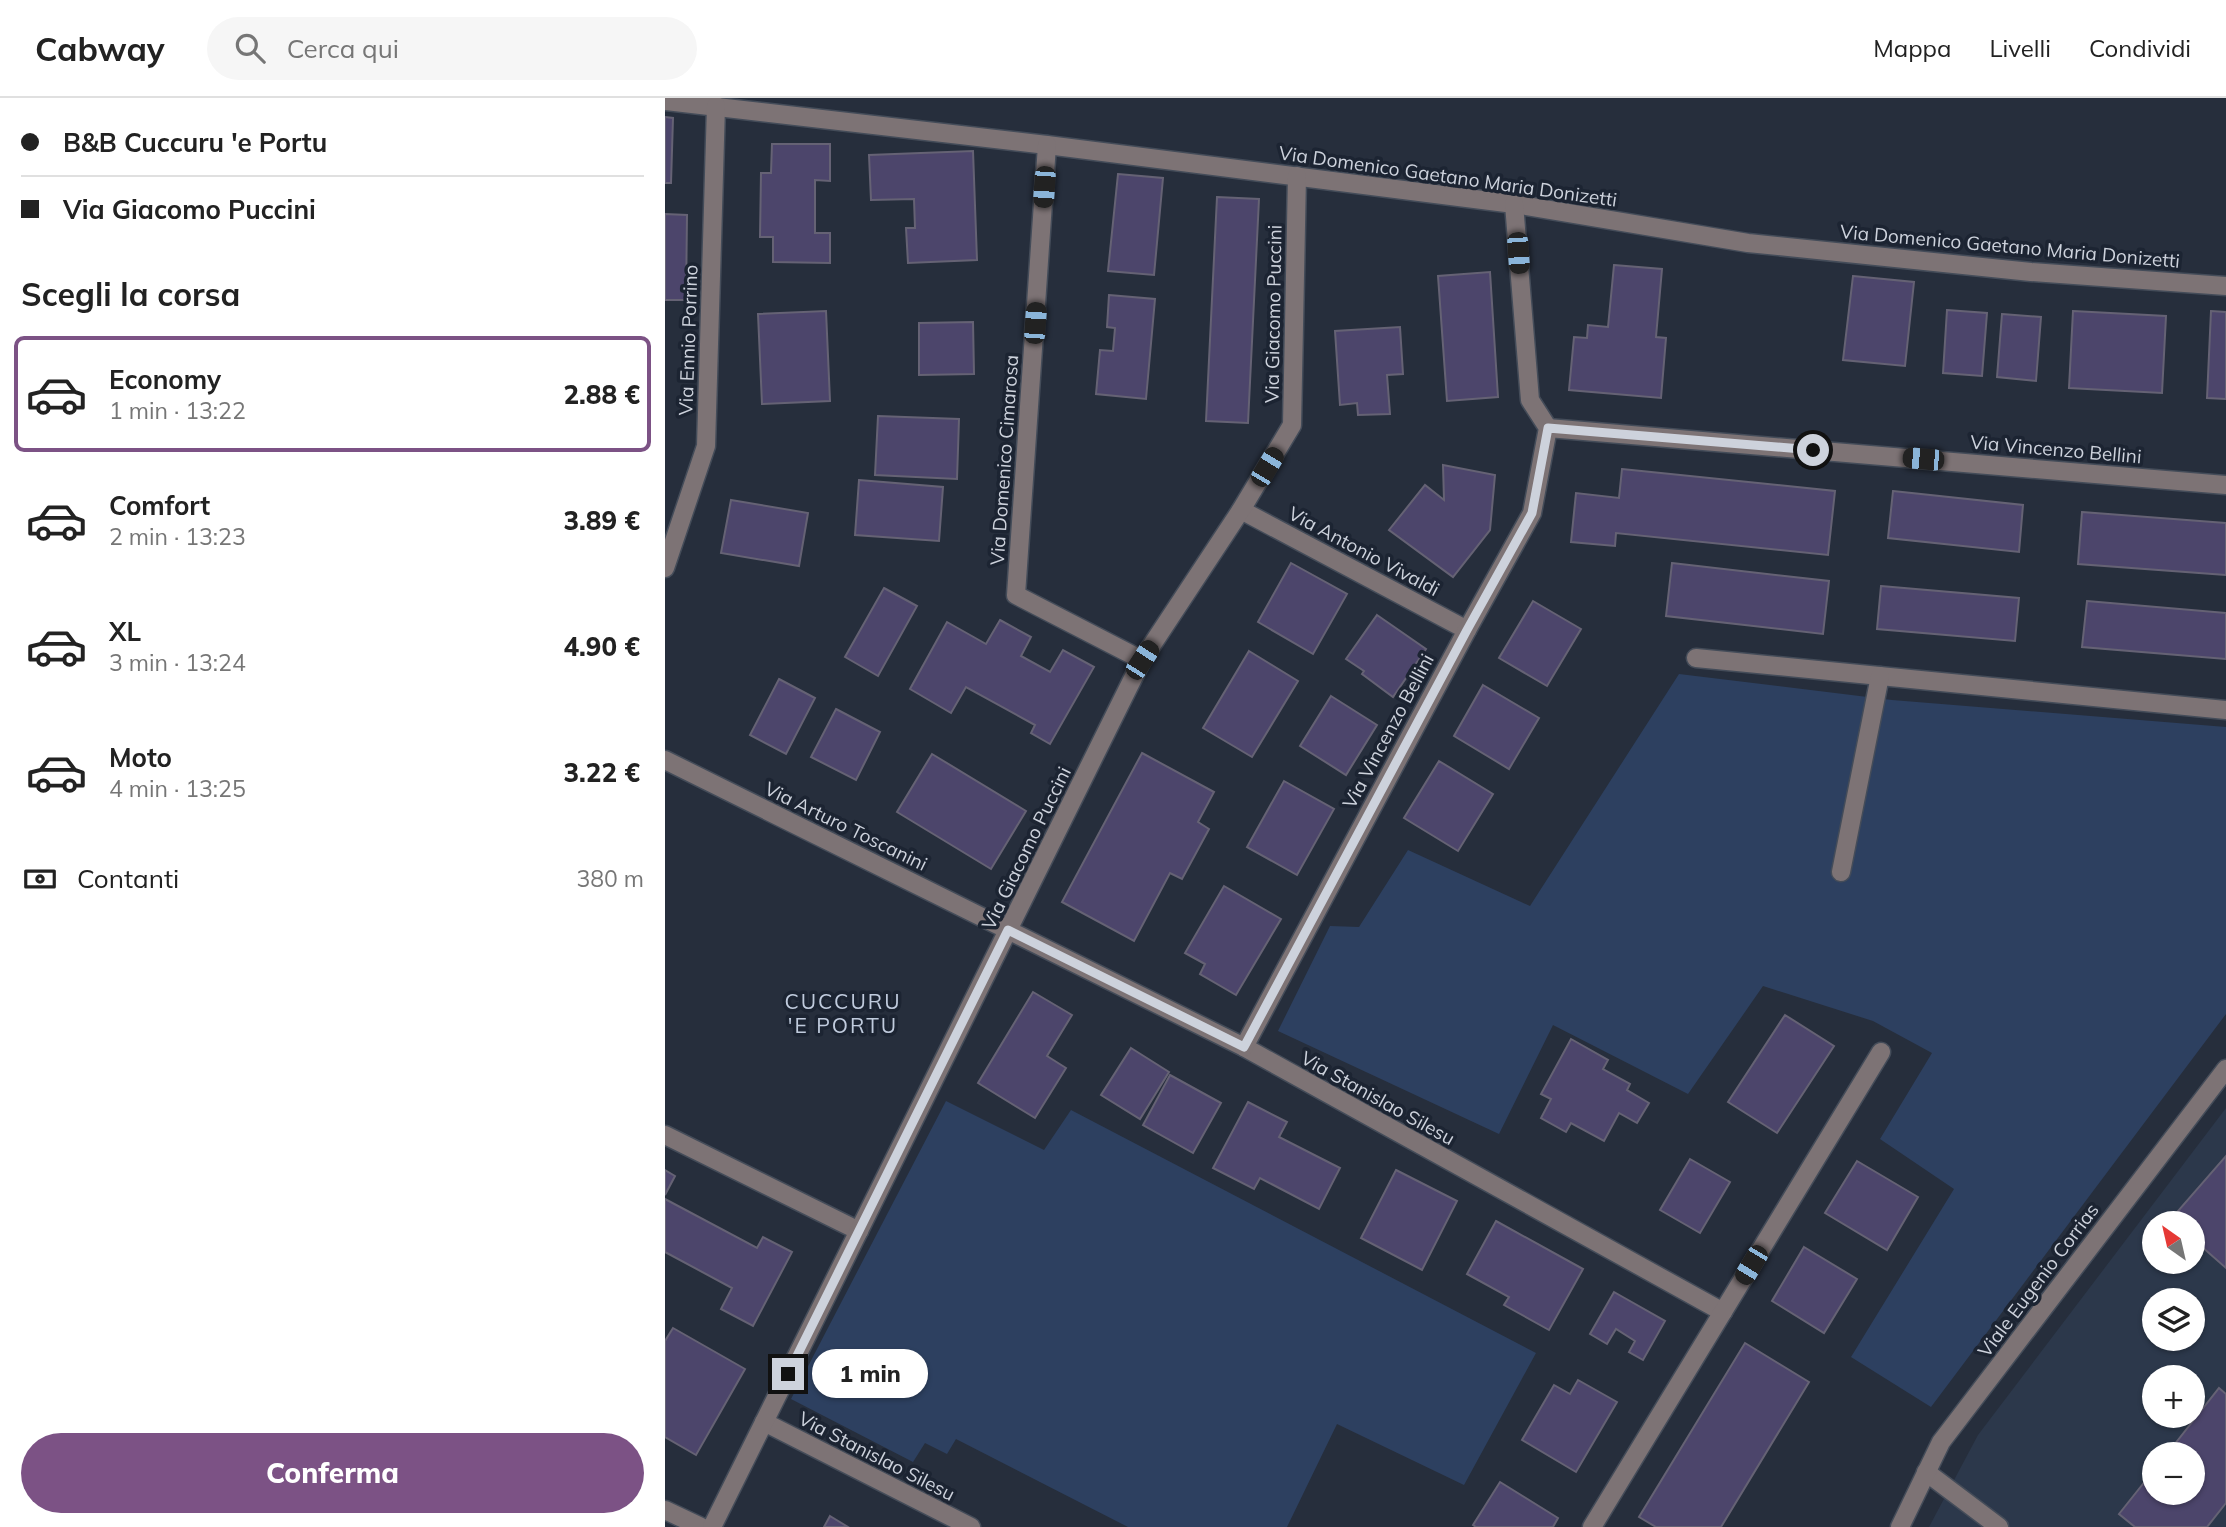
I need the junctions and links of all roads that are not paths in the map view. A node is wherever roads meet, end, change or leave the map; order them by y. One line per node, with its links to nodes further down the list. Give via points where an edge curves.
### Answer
1 (665, 101): 2 (street, Via Domenico Gaetano Maria Donizetti)
2 (716, 106): 3 (street, Via Domenico Gaetano Maria Donizetti); 10 (street, Via Ennio Porrino, via 706,446)
3 (1047, 145): 4 (street, Via Domenico Gaetano Maria Donizetti); 13 (street, Via Domenico Cimarosa, via 1016,595)
4 (1297, 176): 5 (street, Via Domenico Gaetano Maria Donizetti); 9 (street, Via Giacomo Puccini, via 1292,425)
5 (1514, 204): 6 (street, Via Domenico Gaetano Maria Donizetti, via 1748,243 2031,272); 7 (street, via 1530,400)
6 (2226, 286)
7 (1548, 428): 8 (street, Via Vincenzo Bellini); 11 (street, Via Vincenzo Bellini, via 1532,513)
8 (2226, 485)
9 (1241, 510): 11 (street, Via Antonio Vivaldi); 13 (street, Via Giacomo Puccini)
10 (665, 568)
11 (1467, 630): 19 (street, Via Vincenzo Bellini)
12 (1696, 658): 14 (street)
13 (1142, 660): 18 (street, Via Giacomo Puccini)
14 (1880, 676): 15 (street); 17 (street)
15 (2226, 710)
16 (665, 760): 18 (street, Via Arturo Toscanini)
17 (1841, 872)
18 (1008, 930): 19 (street, Via Stanislao Silesu); 23 (street, Via Giacomo Puccini)
19 (1244, 1047): 24 (street, Via Stanislao Silesu)
20 (1881, 1052): 24 (street)
21 (2226, 1069): 26 (street, Viale Eugenio Corrias, via 1941,1442)
22 (665, 1135): 23 (street)
23 (859, 1231): 25 (street, Via Giacomo Puccini)
24 (1723, 1312): 31 (street)
25 (764, 1422): 29 (street, Via Giacomo Puccini); 30 (street, Via Stanislao Silesu)
26 (1926, 1472): 32 (street, Viale Eugenio Corrias); 33 (street)
27 (665, 1510): 28 (street)
28 (701, 1527)
29 (712, 1527)
30 (971, 1527)
31 (1592, 1527)
32 (1900, 1527)
33 (1999, 1527)

